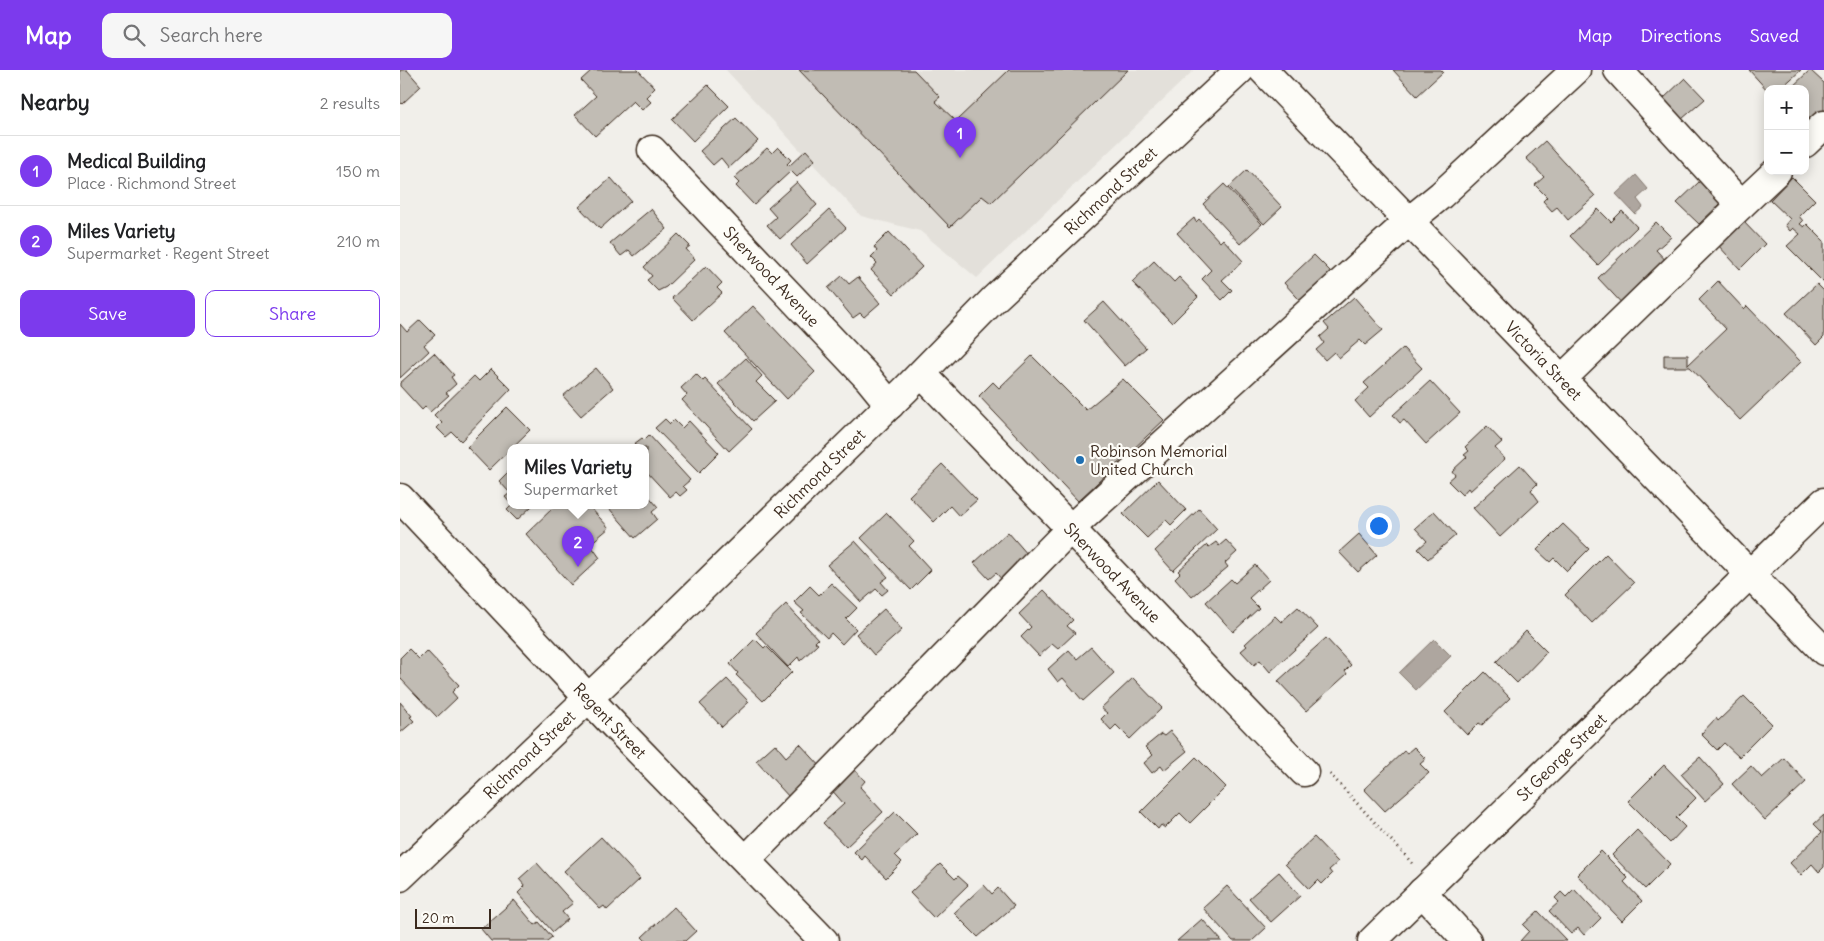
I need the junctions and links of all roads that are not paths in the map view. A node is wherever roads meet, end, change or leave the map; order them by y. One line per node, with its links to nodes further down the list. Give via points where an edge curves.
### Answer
1 (1240, 70): 11 (street, Richmond Street, via 994,299)
2 (1263, 70): 10 (street, Victoria Street)
3 (1576, 70): 10 (street)
4 (1618, 70): 9 (street)
5 (1824, 125): 6 (street)
6 (1809, 139)
7 (652, 150): 13 (street, Sherwood Avenue)
8 (1773, 175): 9 (street)
9 (1742, 206): 12 (street)
10 (1409, 221): 12 (street, Victoria Street); 16 (street)
11 (922, 374): 13 (street, Richmond Street); 16 (street, Sherwood Avenue)
12 (1562, 379): 17 (street, Victoria Street)
13 (890, 405): 19 (street, Richmond Street)
14 (400, 498): 19 (street, Regent Street)
15 (1824, 502): 17 (street, St George Street)
16 (1071, 528): 20 (street, Sherwood Avenue); 21 (street)
17 (1750, 574): 18 (street, Victoria Street); 23 (street, St George Street)
18 (1824, 651)
19 (588, 698): 21 (street, Regent Street); 22 (street, Richmond Street)
20 (1299, 767)
21 (746, 860): 24 (street, Regent Street)
22 (400, 877)
23 (1427, 888): 25 (street, St George Street); 26 (street)
24 (824, 941)
25 (1372, 941)
26 (1467, 941)

